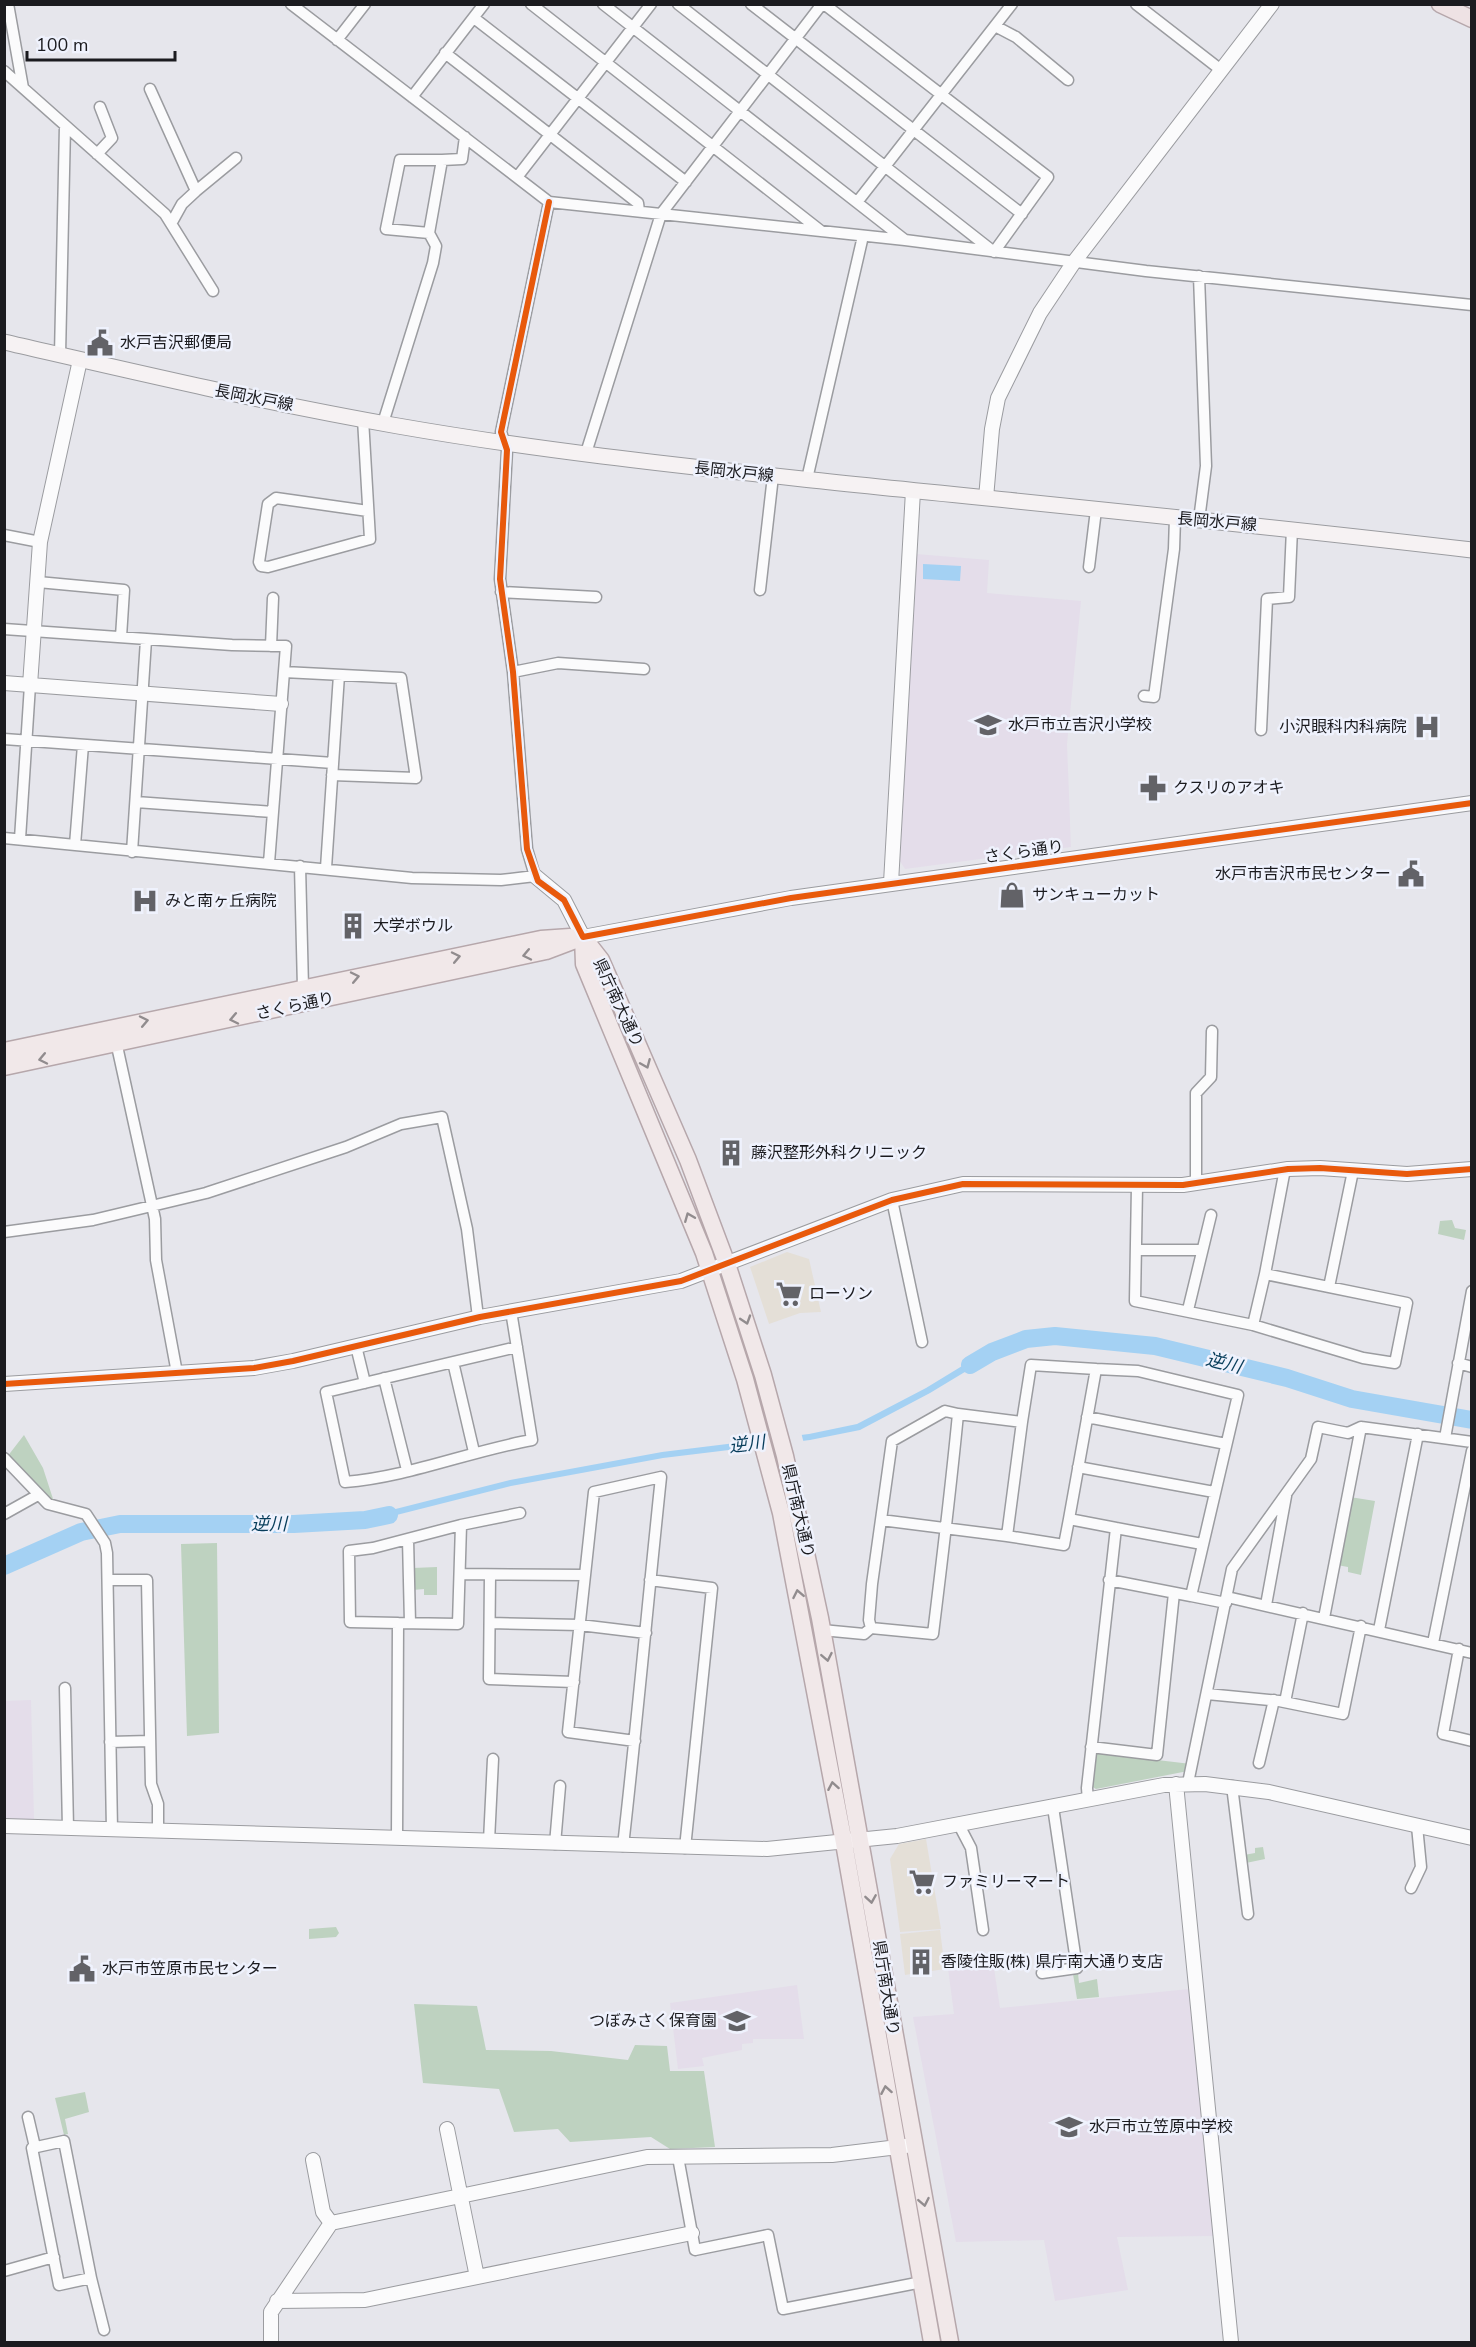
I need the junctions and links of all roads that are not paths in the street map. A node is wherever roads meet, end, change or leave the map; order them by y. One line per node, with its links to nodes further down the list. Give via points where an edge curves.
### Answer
1 (8, 4): 27 (street)
2 (291, 4): 20 (street)
3 (365, 4): 20 (street)
4 (484, 4): 15 (street)
5 (531, 4): 22 (street)
6 (603, 4): 18 (street)
7 (651, 4): 18 (street)
8 (678, 4): 25 (street)
9 (751, 4): 19 (street)
10 (823, 4): 19 (street); 29 (street)
11 (1012, 4): 17 (street)
12 (1136, 4): 23 (street)
13 (1272, 4): 23 (street)
14 (1440, 4): 16 (highway)
15 (474, 18): 21 (street); 31 (street)
16 (1472, 19)
17 (996, 26): 26 (street); 29 (street)
18 (633, 28): 22 (street); 33 (street)
19 (796, 38): 25 (street); 35 (street)
20 (337, 39): 30 (street)
21 (446, 53): 30 (street); 36 (street)
22 (606, 63): 31 (street); 38 (street)
23 (1221, 70): 57 (street)
24 (4, 71): 27 (street)
25 (769, 74): 33 (street); 42 (street)
26 (1068, 80)
27 (23, 88): 34 (street)
28 (150, 89): 45 (street)
29 (942, 95): 35 (street); 50 (street, via 1047,177)
30 (412, 97): 37 (street)
31 (578, 98): 36 (street); 44 (street)
32 (100, 107): 39 (street, via 112,138)
33 (741, 110): 38 (street); 46 (street)
34 (65, 126): 39 (street); 62 (street)
35 (914, 130): 42 (street); 50 (street)
36 (550, 134): 43 (street); 48 (street, via 638,203)
37 (465, 137): 41 (street, via 462,159); 43 (street)
38 (713, 146): 44 (street); 52 (street)
39 (97, 154): 51 (street)
40 (236, 158): 45 (street)
41 (442, 160): 53 (street); 53 (street, via 400,160 386,229)
42 (885, 166): 46 (street); 56 (street)
43 (518, 176): 47 (street)
44 (686, 182): 49 (street)
45 (196, 191): 51 (street, via 182,204)
46 (858, 201): 55 (street)
47 (549, 202): 48 (street); 66 (street, via 501,432)
48 (639, 211): 49 (street)
49 (661, 214): 52 (street); 67 (street)
50 (1022, 214): 56 (street)
51 (172, 222): 59 (street)
52 (822, 231): 54 (street)
53 (429, 232): 65 (street, via 436,246 433,263)
54 (863, 236): 55 (street); 69 (street)
55 (905, 240): 56 (street)
56 (994, 252): 57 (street)
57 (1074, 262): 58 (street); 71 (street, via 1030,330 998,398)
58 (1199, 276): 60 (street); 75 (street, via 1206,466)
59 (213, 291)
60 (1472, 305)
61 (4, 342): 62 (main road, 長岡水戸線)
62 (60, 355): 63 (main road, 長岡水戸線)
63 (80, 360): 64 (main road, 長岡水戸線); 78 (street)
64 (363, 419): 65 (main road, 長岡水戸線); 73 (street)
65 (383, 423): 66 (main road, 長岡水戸線)
66 (504, 442): 67 (main road, 長岡水戸線); 83 (street, via 507,450)
67 (586, 453): 68 (main road, 長岡水戸線)
68 (773, 476): 69 (main road, 長岡水戸線); 82 (street)
69 (807, 479): 70 (main road, 長岡水戸線)
70 (913, 491): 71 (main road, 長岡水戸線); 118 (street)
71 (986, 498): 72 (main road, 長岡水戸線)
72 (1096, 510): 74 (main road, 長岡水戸線); 80 (street)
73 (368, 511): 73 (street, via 370,539 268,567 259,562 268,504 276,498)
74 (1175, 518): 75 (main road, 長岡水戸線); 98 (street, via 1154,697)
75 (1199, 520): 76 (main road, 長岡水戸線)
76 (1292, 529): 79 (main road, 長岡水戸線); 100 (street, via 1289,597 1267,599)
77 (4, 535): 78 (street)
78 (40, 542): 81 (street)
79 (1472, 550)
80 (1089, 567)
81 (38, 582): 87 (street); 88 (street, via 124,590)
82 (760, 590)
83 (501, 592): 84 (street); 93 (street)
84 (596, 597)
85 (273, 598): 90 (street)
86 (4, 629): 87 (street)
87 (34, 631): 88 (street); 96 (street)
88 (121, 638): 89 (street)
89 (146, 640): 90 (street); 97 (street)
90 (271, 646): 92 (street, via 286,646)
91 (644, 669): 93 (street, via 558,663)
92 (284, 672): 94 (street); 99 (street)
93 (513, 672): 117 (street, via 527,849)
94 (339, 675): 106 (street); 106 (street, via 401,678 416,778)
95 (4, 683): 96 (street)
96 (30, 685): 97 (street); 102 (street)
97 (142, 694): 99 (street); 104 (street)
98 (1144, 696)
99 (281, 704): 105 (street)
100 (1261, 730)
101 (4, 739): 102 (street)
102 (27, 740): 103 (street); 111 (street)
103 (83, 745): 104 (street); 112 (street)
104 (139, 748): 105 (street); 107 (street)
105 (278, 758): 106 (street); 109 (street)
106 (333, 769): 116 (street)
107 (136, 802): 109 (street); 113 (street)
108 (1472, 803): 118 (street, さくら通り)
109 (273, 812): 114 (street)
110 (4, 838): 111 (street)
111 (20, 840): 112 (street)
112 (75, 845): 113 (street)
113 (132, 852): 114 (street)
114 (269, 863): 115 (street)
115 (300, 866): 116 (street); 120 (street)
116 (326, 868): 117 (street, via 435,879)
117 (535, 876): 119 (street, via 564,900)
118 (891, 883): 119 (street, さくら通り, via 735,907)
119 (583, 937): 120 (main road, さくら通り, one-way to 119, via 540,939); 122 (main road, さくら通り, one-way to 122, via 546,951); 136 (main road, 県庁南大通り, one-way to 136, via 605,969 688,1160); 137 (main road, 県庁南大通り, one-way to 119, via 584,964)
120 (303, 988): 122 (main road, さくら通り, one-way to 120)
121 (1212, 1031): 128 (street, via 1211,1077 1196,1093)
122 (114, 1036): 123 (main road, さくら通り); 124 (main road, さくら通り, one-way to 124); 131 (street)
123 (4, 1051)
124 (4, 1067)
125 (1285, 1169): 127 (street); 128 (street); 138 (street)
126 (1472, 1169): 127 (street, via 1407,1174)
127 (1353, 1171): 139 (street)
128 (1196, 1184): 129 (street)
129 (1137, 1186): 130 (street, via 988,1182 942,1187); 134 (street)
130 (892, 1200): 136 (street); 145 (street)
131 (152, 1206): 133 (street, via 93,1220); 143 (street, via 206,1193 346,1148 401,1124 442,1117 467,1229); 152 (street, via 156,1260)
132 (1211, 1215): 135 (street)
133 (4, 1232)
134 (1136, 1250): 135 (street); 141 (street, via 1135,1301)
135 (1202, 1250): 141 (street)
136 (728, 1264): 137 (street); 200 (main road, 県庁南大通り, one-way to 200, via 785,1456)
137 (710, 1271): 142 (street, via 658,1286); 232 (main road, 県庁南大通り, one-way to 137, via 791,1558 759,1428)
138 (1265, 1274): 139 (street); 144 (street)
139 (1329, 1287): 144 (street, via 1407,1303 1395,1363 1363,1358)
140 (1472, 1292): 149 (street)
141 (1188, 1310): 144 (street)
142 (511, 1311): 143 (street); 147 (street)
143 (478, 1317): 146 (street)
144 (1253, 1325)
145 (922, 1342)
146 (356, 1346): 152 (street, via 254,1368); 154 (street)
147 (517, 1347): 148 (street); 165 (street, via 532,1440)
148 (453, 1362): 153 (street); 165 (street)
149 (1458, 1364): 150 (street); 161 (street)
150 (1472, 1367)
151 (1096, 1369): 157 (street); 158 (street, via 1031,1365); 163 (street, via 1138,1371 1238,1395)
152 (177, 1373): 155 (street)
153 (384, 1378): 154 (street); 168 (street)
154 (365, 1383): 168 (street, via 326,1392 345,1482)
155 (4, 1384)
156 (958, 1414): 158 (street); 175 (street, via 945,1411 892,1441); 177 (street)
157 (1088, 1417): 163 (street); 167 (street)
158 (1022, 1422): 179 (street)
159 (1361, 1426): 160 (street); 170 (street, via 1348,1433 1318,1427 1311,1459); 193 (street)
160 (1418, 1434): 161 (street); 201 (street)
161 (1446, 1434): 162 (street)
162 (1472, 1442)
163 (1226, 1444): 169 (street)
164 (1472, 1451): 203 (street)
165 (474, 1452): 168 (street)
166 (4, 1458): 171 (street)
167 (1078, 1467): 169 (street); 174 (street)
168 (407, 1470)
169 (1214, 1492): 181 (street)
170 (1287, 1492): 190 (street, via 1232,1569); 191 (street)
171 (38, 1495): 173 (street); 185 (street, via 48,1504 88,1517 105,1543)
172 (520, 1513): 176 (street)
173 (4, 1514)
174 (1069, 1519): 178 (street); 179 (street, via 1064,1545)
175 (881, 1520): 177 (street); 199 (street, via 872,1584)
176 (461, 1525): 180 (street); 182 (street)
177 (946, 1527): 179 (street); 199 (street, via 933,1635)
178 (1116, 1528): 181 (street); 187 (street)
179 (1007, 1536)
180 (408, 1539): 194 (street, via 349,1551 350,1622); 195 (street)
181 (1202, 1544): 189 (street)
182 (460, 1574): 183 (street); 195 (street, via 458,1624)
183 (490, 1575): 184 (street); 196 (street)
184 (585, 1575): 186 (street, via 594,1492 661,1477); 197 (street)
185 (108, 1580): 212 (street); 213 (street, via 147,1580)
186 (650, 1580): 202 (street); 235 (street, via 712,1588)
187 (1109, 1580): 188 (street); 214 (street)
188 (1174, 1593): 189 (street); 214 (street, via 1157,1755)
189 (1191, 1596): 190 (street)
190 (1226, 1600): 191 (street); 208 (street)
191 (1266, 1605): 192 (street)
192 (1303, 1613): 193 (street); 209 (street)
193 (1324, 1618): 198 (street)
194 (398, 1623): 195 (street); 228 (street)
195 (410, 1623)
196 (490, 1623): 197 (street); 206 (street, via 489,1679)
197 (580, 1625): 202 (street); 206 (street)
198 (1361, 1626): 201 (street); 209 (street, via 1343,1714)
199 (871, 1628): 200 (street, via 864,1634)
200 (822, 1630): 231 (main road, 県庁南大通り, one-way to 231)
201 (1379, 1630): 203 (street)
202 (646, 1633): 211 (street)
203 (1433, 1643): 204 (street)
204 (1459, 1650): 205 (street); 210 (street, via 1443,1734)
205 (1472, 1653)
206 (574, 1682): 211 (street, via 568,1732)
207 (65, 1688): 225 (street)
208 (1207, 1694): 209 (street); 217 (street)
209 (1280, 1701): 216 (street)
210 (1472, 1740)
211 (634, 1741): 234 (street)
212 (110, 1742): 213 (street); 226 (street)
213 (150, 1742): 227 (street)
214 (1091, 1748): 220 (street)
215 (493, 1759): 230 (street)
216 (1259, 1763)
217 (1182, 1783): 219 (street); 220 (street); 260 (street)
218 (561, 1786): 233 (street)
219 (1232, 1786): 224 (street); 237 (street)
220 (1088, 1800): 221 (street)
221 (1053, 1807): 222 (street); 239 (street, via 1077,1968)
222 (959, 1825): 231 (street); 238 (street, via 971,1848)
223 (4, 1826): 225 (street)
224 (1417, 1826): 229 (street); 236 (street, via 1421,1866)
225 (68, 1828): 226 (street)
226 (112, 1830): 227 (street)
227 (158, 1831): 228 (street)
228 (398, 1838): 230 (street)
229 (1472, 1838)
230 (489, 1841): 233 (street)
231 (862, 1841): 232 (street); 242 (main road, 県庁南大通り, one-way to 242)
232 (844, 1843): 235 (street, via 767,1849); 244 (main road, 県庁南大通り, one-way to 232)
233 (555, 1844): 234 (street)
234 (623, 1846): 235 (street)
235 (685, 1848)
236 (1411, 1888)
237 (1248, 1914)
238 (983, 1930)
239 (1042, 1973)
240 (28, 2117): 243 (street)
241 (447, 2129): 247 (street)
242 (913, 2144): 244 (street); 259 (main road, 県庁南大通り, one-way to 259)
243 (35, 2147): 250 (street, via 32,2148); 253 (street, via 64,2141)
244 (896, 2148): 245 (street, via 823,2155); 254 (main road, 県庁南大通り)
245 (678, 2157): 247 (street, via 636,2159); 249 (street)
246 (313, 2160): 248 (street, via 323,2212)
247 (461, 2195): 248 (street); 252 (street)
248 (331, 2223): 255 (street)
249 (692, 2233): 252 (street); 254 (street, via 695,2250 768,2235 783,2309)
250 (54, 2257): 251 (street); 253 (street, via 59,2284)
251 (4, 2271)
252 (477, 2277): 255 (street, via 365,2300)
253 (91, 2278): 256 (street)
254 (922, 2282): 258 (main road, 県庁南大通り)
255 (277, 2301): 257 (street, via 269,2319)
256 (104, 2330)
257 (271, 2343)
258 (932, 2343)
259 (950, 2343)
260 (1232, 2343)

